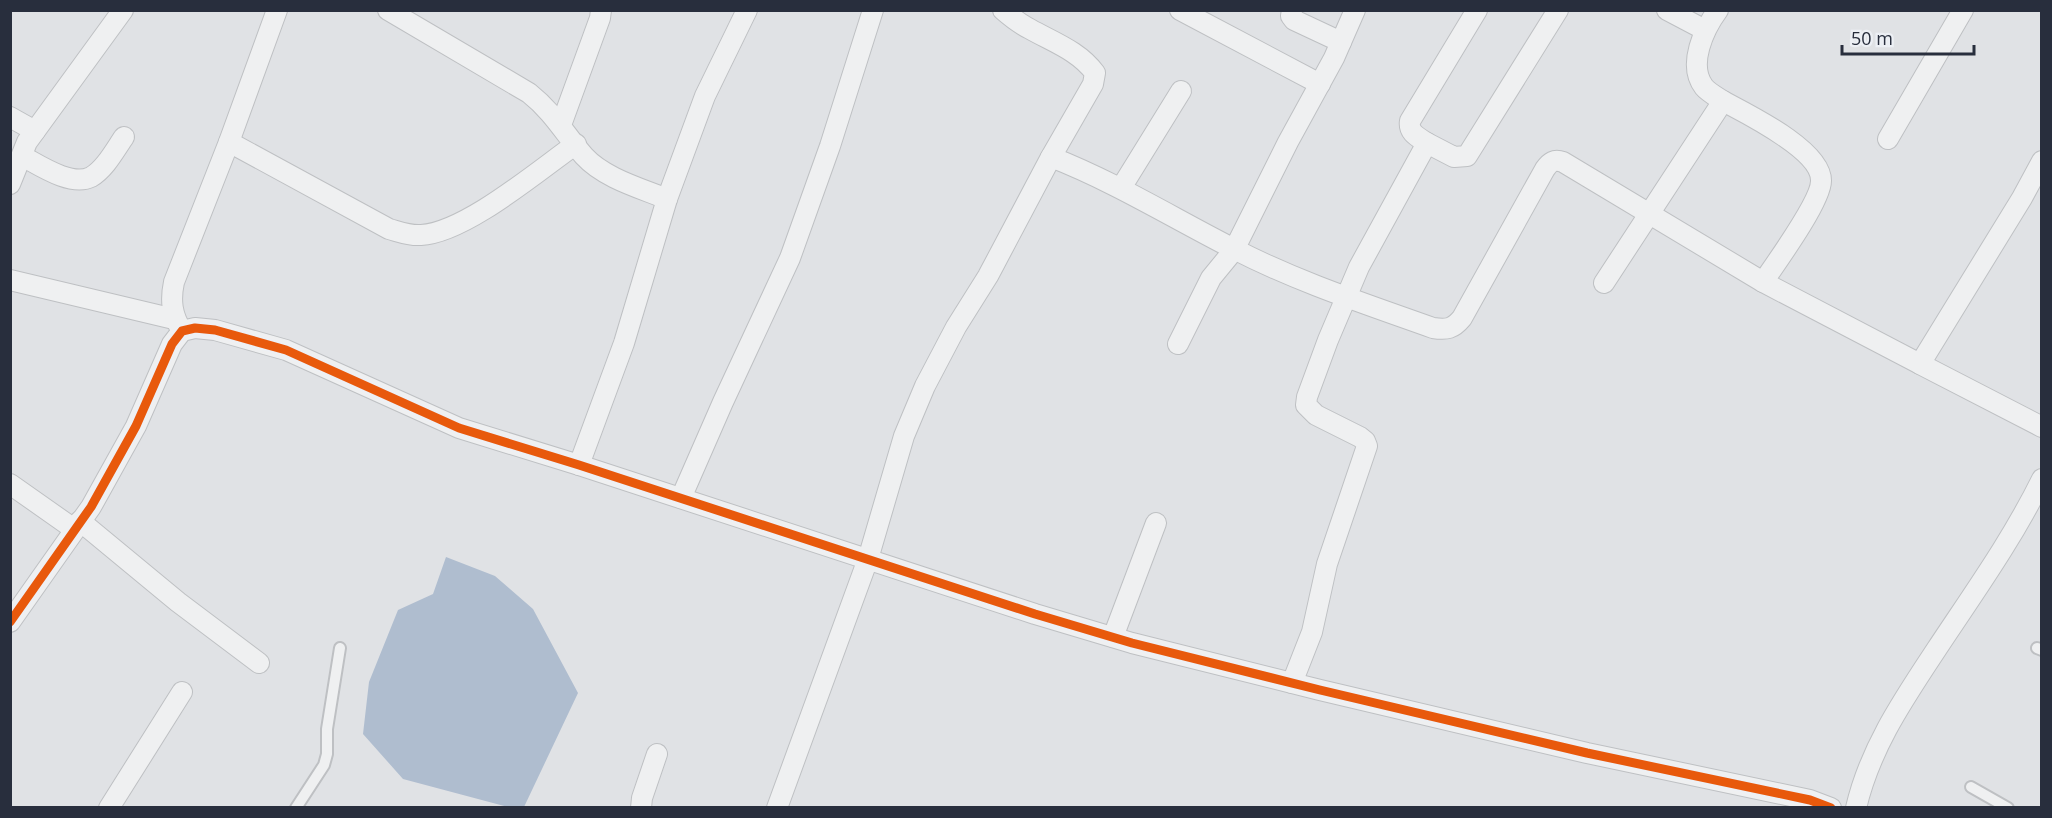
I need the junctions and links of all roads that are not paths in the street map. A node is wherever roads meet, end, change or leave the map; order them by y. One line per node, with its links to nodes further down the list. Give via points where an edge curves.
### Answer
1 (277, 10): 26 (street)
2 (388, 10): 22 (street, via 529,93)
3 (601, 10): 22 (street)
4 (747, 10): 34 (street, via 705,96)
5 (873, 10): 48 (street, via 790,258)
6 (1180, 10): 18 (street)
7 (1292, 10): 17 (street, via 1294,20)
8 (1355, 10): 17 (street)
9 (1477, 10): 27 (street, via 1410,121 1412,132)
10 (1558, 10): 27 (street, via 1467,156 1454,157)
11 (1667, 10): 16 (street)
12 (1718, 10): 16 (street)
13 (1963, 10): 25 (street)
14 (122, 11): 23 (street)
15 (1011, 13): 30 (street, via 1027,28 1077,54 1095,73 1093,84)
16 (1705, 30): 20 (street, via 1698,49 1700,80 1704,88)
17 (1341, 42): 18 (street)
18 (1320, 84): 36 (street)
19 (1181, 91): 33 (street)
20 (1723, 101): 35 (street); 38 (street, via 1794,142 1815,166 1821,180 1810,209)
21 (10, 117): 23 (street)
22 (561, 125): 28 (street)
23 (35, 131): 29 (street)
24 (124, 137): 29 (street, via 90,178 58,176)
25 (1888, 139)
26 (229, 142): 28 (street, via 389,229 421,235 441,232 486,208); 41 (street, via 174,282 171,297)
27 (1427, 143): 40 (street, via 1359,267)
28 (576, 144): 34 (street, via 602,170)
29 (22, 156): 32 (street)
30 (1051, 157): 33 (street); 51 (street, via 925,386 904,436)
31 (2042, 161): 43 (street)
32 (10, 184)
33 (1122, 188): 36 (street)
34 (667, 199): 45 (street, via 624,343)
35 (1649, 214): 38 (street); 39 (street); 40 (street, via 1556,160 1545,169 1455,326 1446,330 1433,328)
36 (1234, 250): 40 (street); 42 (street, via 1211,278)
37 (10, 280): 41 (street)
38 (1763, 282): 43 (street)
39 (1604, 283)
40 (1347, 297): 56 (street, via 1306,405 1316,415 1360,437 1367,446 1327,564 1312,632)
41 (178, 325): 45 (street, via 215,330 286,350 459,428); 50 (street, via 136,426 92,507)
42 (1178, 344)
43 (1920, 364): 44 (street)
44 (2042, 428)
45 (579, 465): 48 (street)
46 (2042, 479): 65 (street, via 1992,567 1895,712 1862,782)
47 (10, 484): 50 (street)
48 (681, 498): 51 (street)
49 (1156, 523): 53 (street)
50 (77, 525): 52 (street); 55 (street)
51 (868, 559): 53 (street); 63 (street)
52 (10, 622)
53 (1113, 637): 56 (street)
54 (340, 648): 61 (lane, via 324,765)
55 (259, 663)
56 (1292, 683): 64 (street)
57 (182, 692): 60 (street)
58 (657, 754): 62 (street)
59 (1971, 787): 66 (lane)
60 (109, 807)
61 (296, 807)
62 (641, 807)
63 (777, 807)
64 (1831, 807)
65 (1856, 807)
66 (2008, 807)

